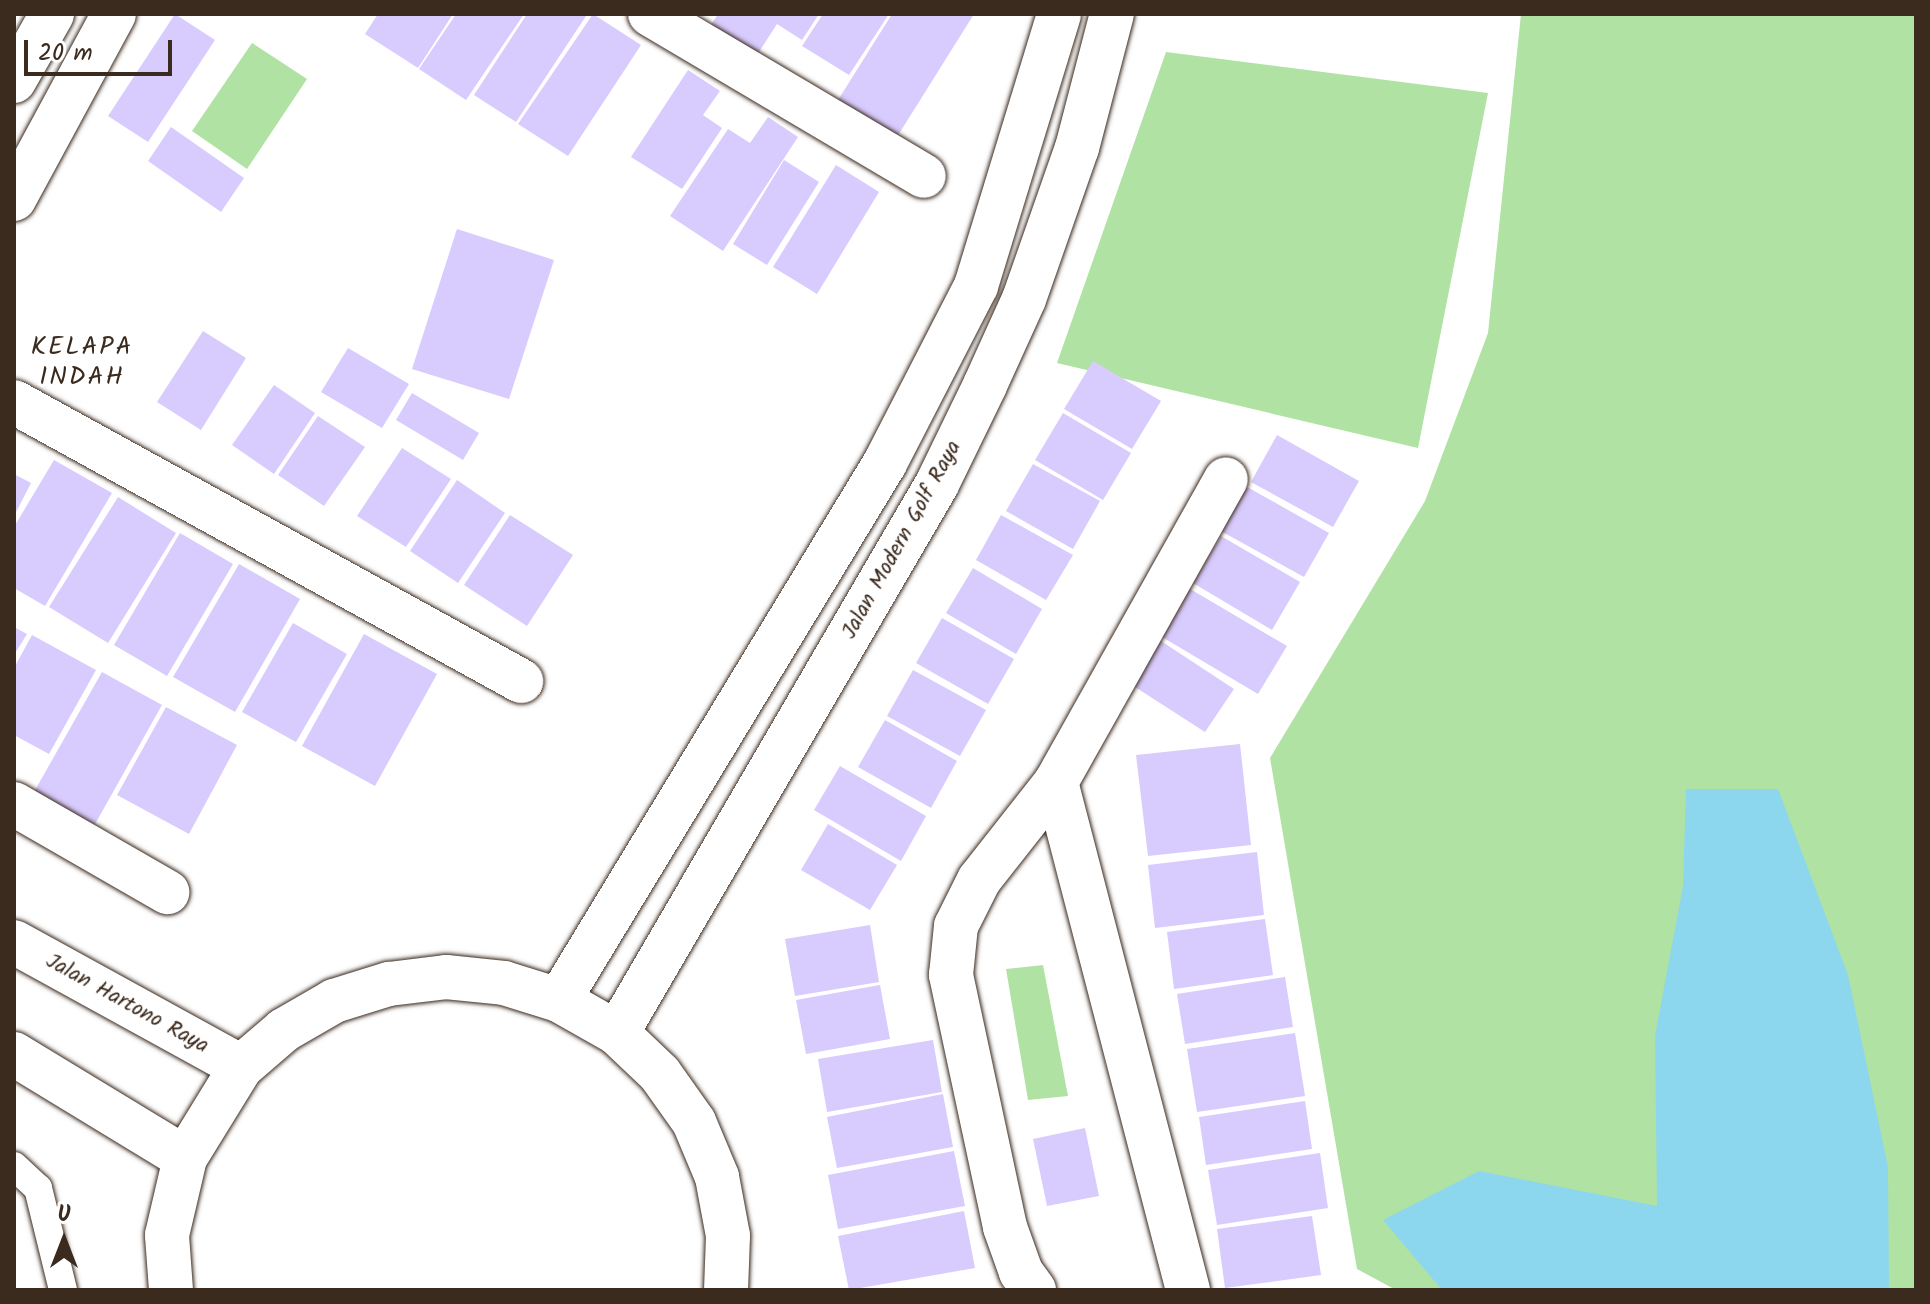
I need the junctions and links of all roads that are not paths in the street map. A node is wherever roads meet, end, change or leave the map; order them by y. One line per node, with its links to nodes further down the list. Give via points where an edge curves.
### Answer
1 (52, 14): 6 (street)
2 (650, 14): 7 (street)
3 (1059, 14): 16 (street, via 976,286 885,463)
4 (1112, 14): 17 (street, Jalan Modern Golf Raya, via 1077,148 1024,299 937,484)
5 (100, 19): 8 (street)
6 (14, 81)
7 (924, 176)
8 (14, 199)
9 (14, 402): 11 (street)
10 (1226, 479): 12 (street)
11 (521, 681)
12 (1056, 782): 25 (street, via 979,880 956,926 951,975 1005,1227 1021,1272); 26 (street)
13 (14, 804): 14 (street)
14 (167, 892)
15 (14, 942): 19 (street, Jalan Hartono Raya)
16 (559, 1000): 17 (street); 19 (street, via 504,983 446,977 389,984 334,1001 284,1030)
17 (617, 1033): 24 (street, via 660,1074 694,1122 717,1177 728,1236)
18 (14, 1054): 20 (street)
19 (241, 1067): 20 (street)
20 (185, 1158): 23 (street, via 167,1235)
21 (14, 1166): 22 (lane, via 38,1188)
22 (63, 1290)
23 (171, 1290)
24 (726, 1290)
25 (1034, 1290)
26 (1188, 1290)

